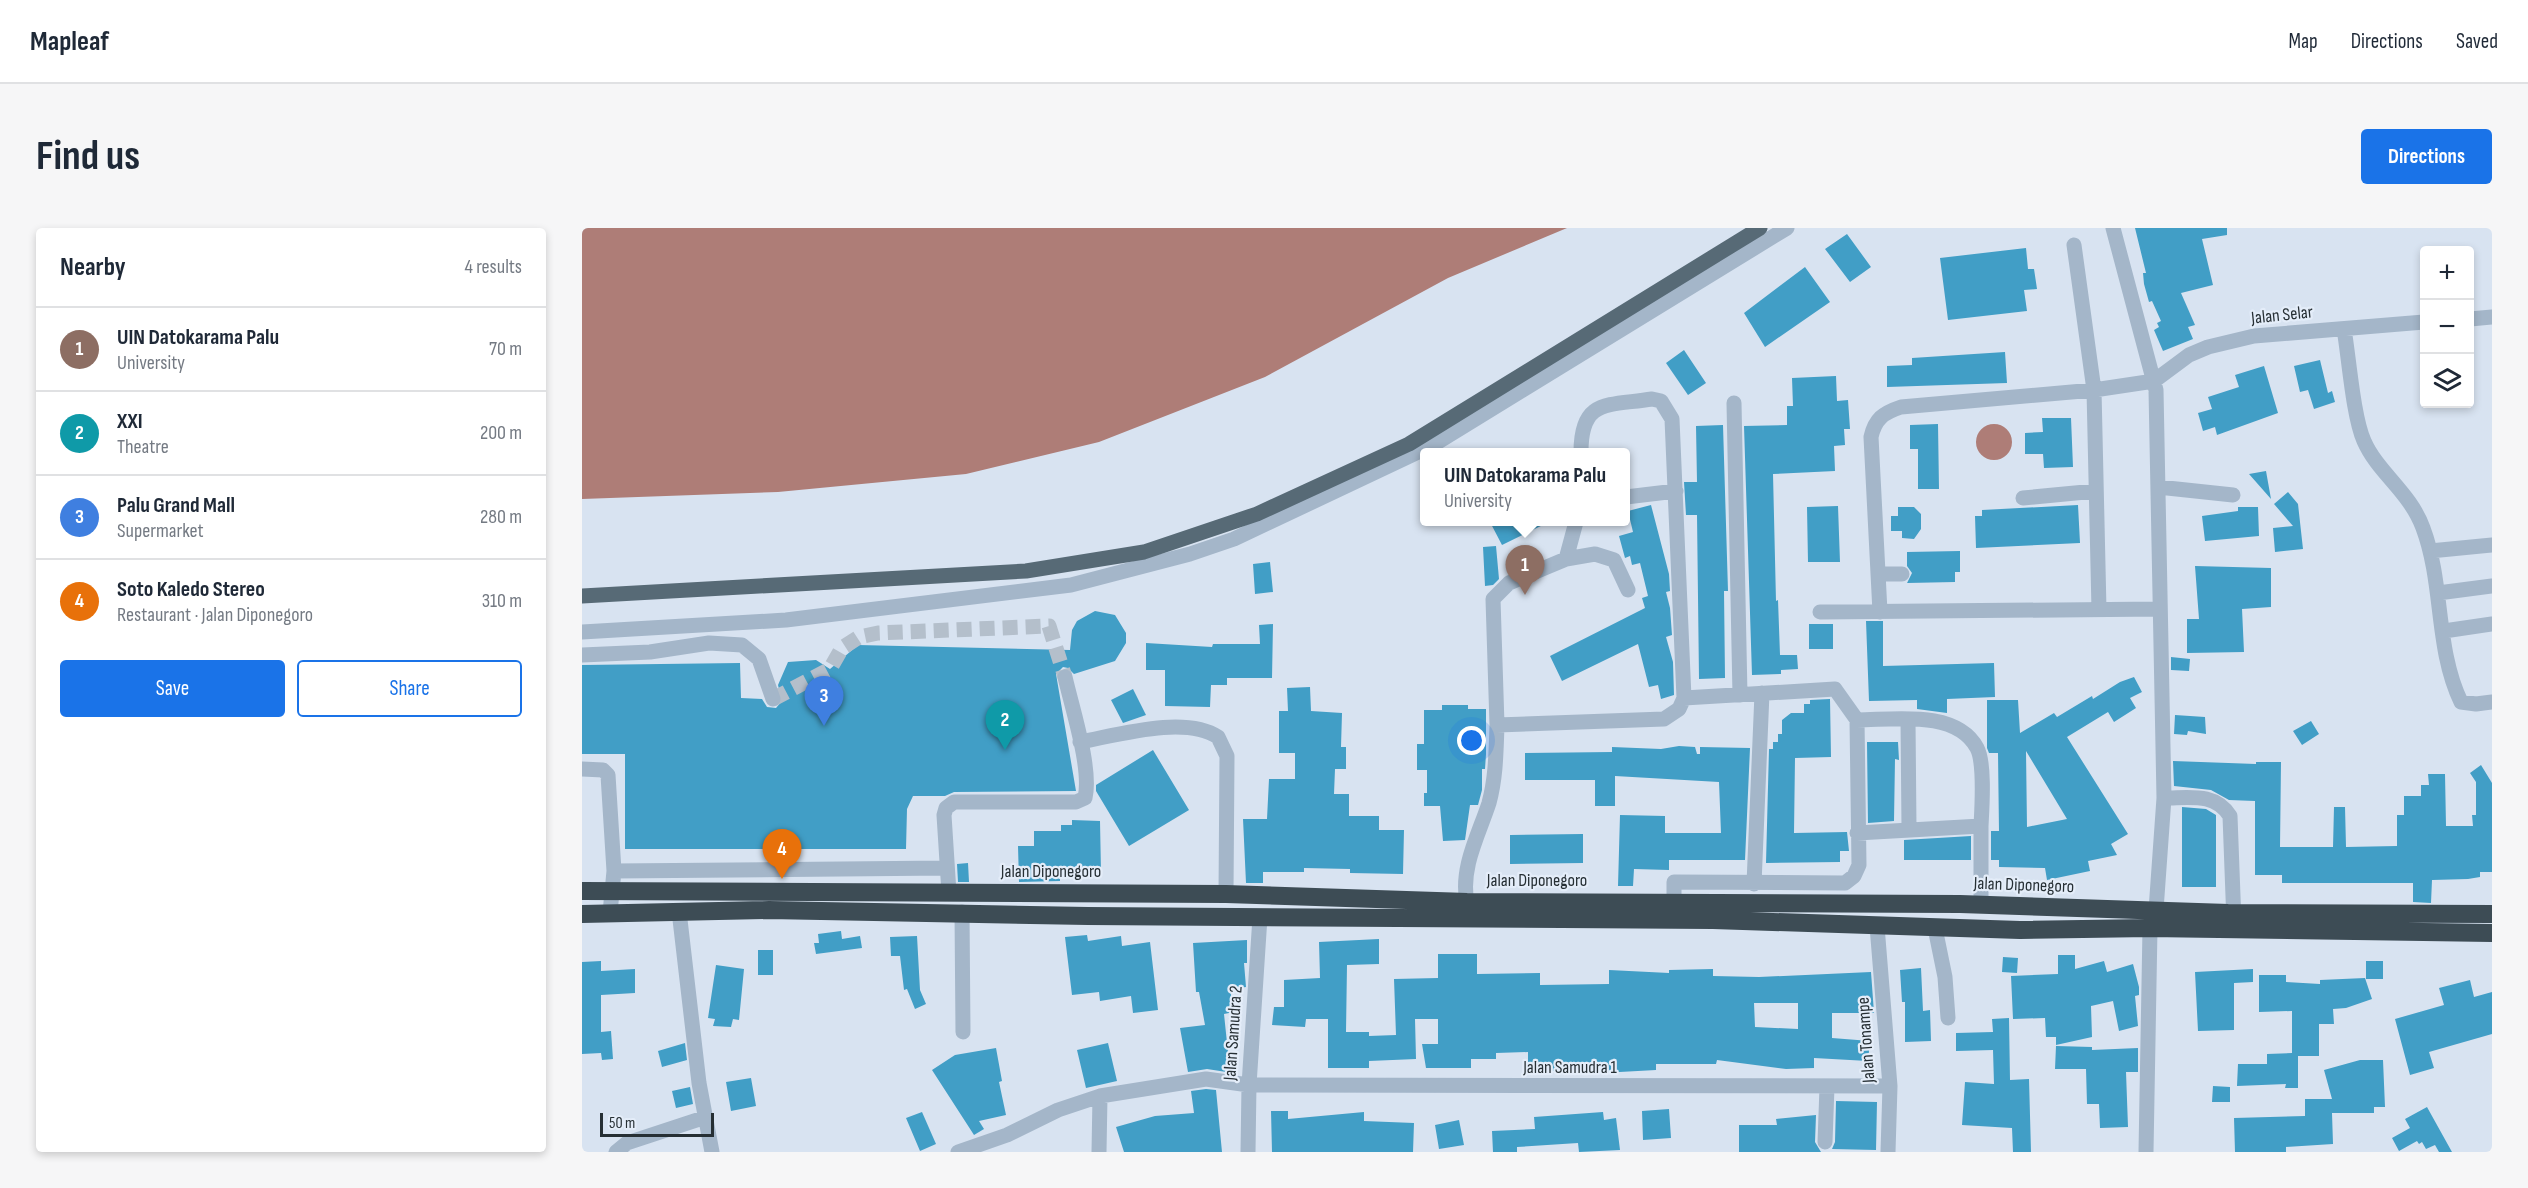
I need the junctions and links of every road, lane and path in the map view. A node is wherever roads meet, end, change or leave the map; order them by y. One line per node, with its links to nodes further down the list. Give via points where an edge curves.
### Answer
1 (1760, 228): 30 (main road, via 1410,444 1257,514 1144,552 1026,571)
2 (1787, 228): 12 (street)
3 (2113, 228): 9 (street)
4 (2074, 245): 10 (street)
5 (2492, 317): 6 (street)
6 (2474, 319)
7 (2420, 322): 8 (street, Jalan Selar)
8 (2344, 329): 9 (street, Jalan Selar, via 2254,336 2208,347 2177,362); 23 (street, via 2364,440 2412,506)
9 (2154, 381): 10 (street); 15 (street)
10 (2094, 390): 17 (street); 25 (street, via 1901,407 1886,412 1874,423 1871,437)
11 (1734, 403): 41 (street)
12 (1427, 448)
13 (1582, 448): 16 (street, via 1584,423 1599,407 1661,401 1672,419)
14 (1420, 451): 37 (street, via 1233,538 1190,554 1071,585 786,620)
15 (2158, 487): 18 (street); 31 (street)
16 (1676, 491): 19 (street); 42 (street)
17 (2096, 491): 20 (street); 32 (street)
18 (2233, 495)
19 (1630, 497)
20 (2023, 498)
21 (1575, 526): 24 (street)
22 (2492, 545): 23 (street)
23 (2430, 551): 29 (street)
24 (1566, 559): 28 (street, via 1595,554 1614,560); 47 (street, via 1509,583 1493,599)
25 (1878, 574): 26 (street); 34 (street)
26 (1902, 574)
27 (2492, 586): 29 (street)
28 (1628, 590)
29 (2438, 593): 36 (street)
30 (582, 596)
31 (2160, 609): 32 (street); 50 (street)
32 (2099, 610): 34 (street)
33 (1820, 612): 34 (street)
34 (1880, 612)
35 (2492, 624): 36 (street)
36 (2444, 631): 44 (street, via 2451,682 2461,702)
37 (582, 632)
38 (582, 655): 43 (street, via 650,652 709,643 742,645 759,659)
39 (1065, 677): 48 (street)
40 (1762, 693): 41 (street); 45 (street, via 1832,688); 56 (street)
41 (1740, 694): 42 (street)
42 (1684, 698): 47 (street, via 1679,709 1664,718)
43 (773, 699)
44 (2492, 702)
45 (1857, 720): 46 (street); 53 (street)
46 (1908, 720): 51 (street, via 1943,723 1959,730 1978,750); 52 (street)
47 (1497, 725): 62 (street, via 1496,770 1471,851)
48 (1080, 742): 54 (street, via 1087,788 1084,798 1076,802 954,802 944,815); 60 (street, via 1163,728 1194,727 1218,737 1227,756)
49 (582, 769): 55 (street, via 607,773)
50 (2164, 798): 65 (street); 72 (street, via 2206,798 2224,807 2230,816)
51 (1981, 826): 52 (street); 64 (street)
52 (1909, 828): 53 (street)
53 (1857, 833): 56 (street, via 1859,865 1845,883)
54 (941, 868): 55 (street); 59 (street)
55 (614, 871): 57 (street)
56 (1754, 884): 61 (street, via 1674,882)
57 (612, 890): 58 (highway, Jalan Diponegoro); 59 (highway, Jalan Diponegoro); 68 (street)
58 (582, 891)
59 (942, 893): 60 (highway, Jalan Diponegoro)
60 (1226, 894): 62 (highway, Jalan Diponegoro)
61 (1674, 901): 62 (highway, Jalan Diponegoro); 63 (highway, Jalan Diponegoro)
62 (1467, 902)
63 (1960, 904): 64 (highway, Jalan Diponegoro); 74 (highway)
64 (1982, 904): 65 (highway, Jalan Diponegoro)
65 (2156, 910): 72 (highway, Jalan Diponegoro, via 2228,913)
66 (679, 911): 67 (highway, Jalan Diponegoro); 68 (highway, Jalan Diponegoro); 84 (street)
67 (962, 912): 71 (highway, Jalan Diponegoro); 79 (street)
68 (610, 913): 69 (highway, Jalan Diponegoro)
69 (582, 914)
70 (2492, 914): 72 (highway, Jalan Diponegoro)
71 (1260, 917): 73 (highway, Jalan Diponegoro, via 1713,920); 80 (street, Jalan Samudra 2)
72 (2234, 920): 76 (highway, Jalan Diponegoro); 77 (highway, Jalan Diponegoro)
73 (1877, 926): 75 (highway, Jalan Diponegoro); 81 (street, Jalan Tonampe)
74 (1963, 927): 75 (highway, Jalan Diponegoro); 76 (highway, Jalan Diponegoro)
75 (1935, 928): 78 (street)
76 (2150, 928): 92 (street)
77 (2492, 933)
78 (1948, 1018)
79 (963, 1032)
80 (1249, 1085): 82 (street, Jalan Samudra 1); 83 (street, Jalan Samudra 1, via 1206,1079); 90 (street, Jalan Samudra 2)
81 (1890, 1086): 82 (street, Jalan Samudra 1); 91 (street, Jalan Tonampe)
82 (1827, 1087): 85 (street)
83 (1100, 1096): 88 (street, Jalan Samudra 1); 89 (street)
84 (706, 1117): 86 (street, via 627,1143); 87 (street)
85 (1825, 1142)
86 (616, 1152)
87 (712, 1152)
88 (957, 1152)
89 (1099, 1152)
90 (1248, 1152)
91 (1888, 1152)
92 (2146, 1152)

